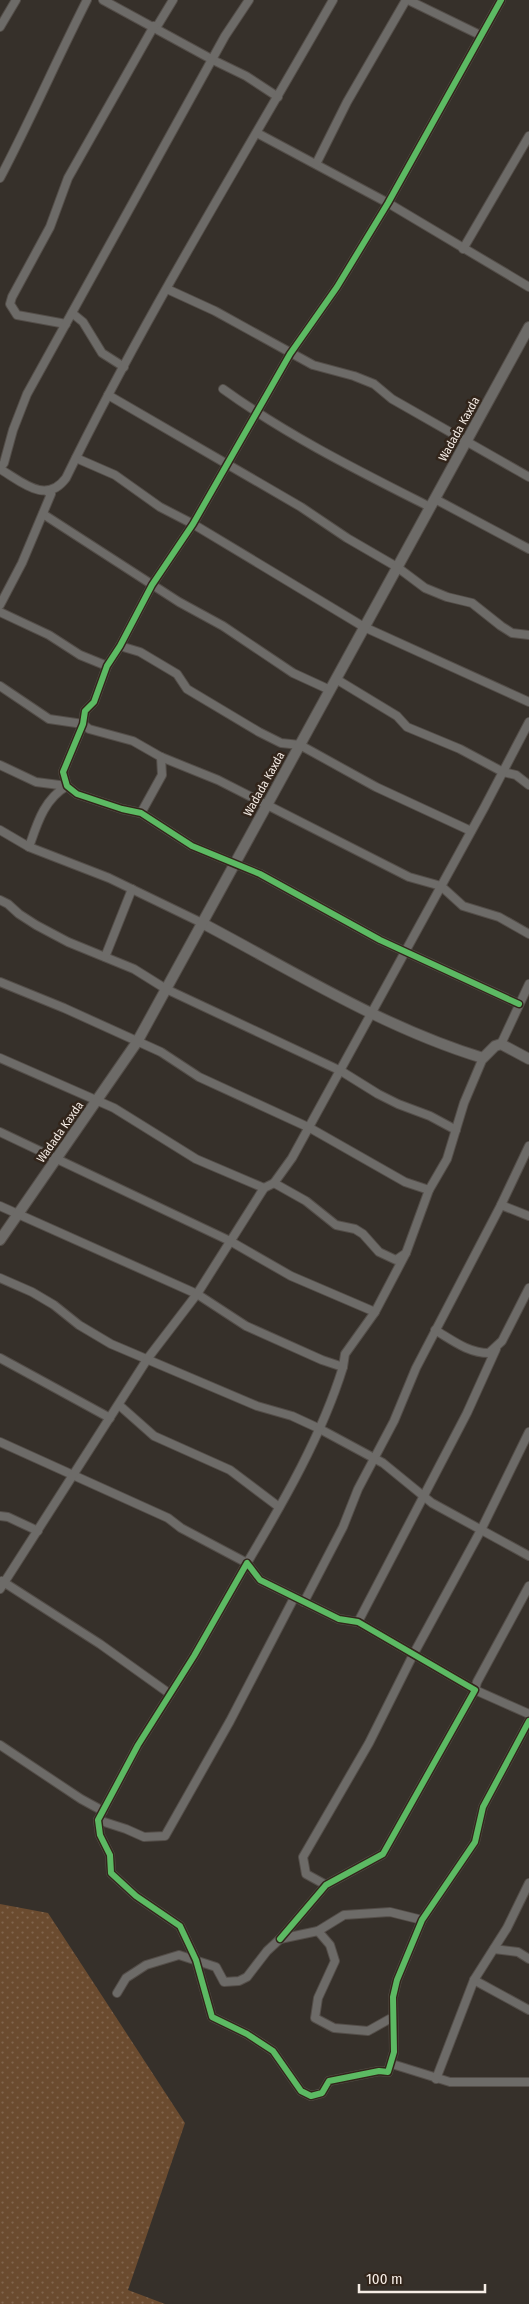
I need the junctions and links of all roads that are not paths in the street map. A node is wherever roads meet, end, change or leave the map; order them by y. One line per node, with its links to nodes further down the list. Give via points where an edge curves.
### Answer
1 (16, 0): 9 (street)
2 (87, 0): 17 (street)
3 (103, 0): 10 (street)
4 (172, 0): 10 (street)
5 (249, 0): 12 (street)
6 (333, 0): 13 (street)
7 (407, 0): 11 (street); 16 (street, via 347,102)
8 (501, 0): 11 (street)
9 (0, 27)
10 (155, 27): 12 (street); 23 (street, via 68,178 50,228 12,297 10,304 18,315)
11 (480, 36): 18 (street)
12 (213, 60): 13 (street); 22 (street)
13 (278, 96): 14 (street)
14 (257, 133): 16 (street); 21 (street)
15 (529, 136): 19 (street)
16 (316, 164): 18 (street)
17 (0, 178)
18 (388, 203): 19 (street); 25 (street, via 337,287)
19 (463, 248): 20 (street)
20 (529, 287)
21 (167, 289): 25 (street, via 215,311); 26 (street)
22 (72, 313): 23 (street); 26 (street, via 83,322 102,353)
23 (66, 324): 33 (street, via 27,394)
24 (529, 327): 30 (street, Wadada Kaxda)
25 (290, 354): 29 (street); 30 (street, via 313,365 374,384 392,399)
26 (124, 366): 28 (street)
27 (223, 389): 29 (street)
28 (108, 395): 31 (street); 32 (street)
29 (257, 414): 32 (street); 36 (street, via 308,444)
30 (466, 442): 34 (street); 36 (street, Wadada Kaxda)
31 (76, 458): 35 (street, via 59,488); 38 (street, via 115,475 154,503)
32 (229, 464): 38 (street); 40 (street)
33 (0, 468): 35 (street, via 37,490)
34 (529, 477)
35 (48, 492): 37 (street, via 51,494)
36 (432, 503): 39 (street); 40 (street, Wadada Kaxda)
37 (43, 514): 41 (street); 42 (street)
38 (193, 524): 41 (street); 44 (street)
39 (529, 549)
40 (397, 567): 44 (street, Wadada Kaxda); 45 (street, via 434,592 472,603 512,633)
41 (152, 585): 46 (street); 50 (street, via 223,626 293,673)
42 (0, 605)
43 (0, 612): 47 (street)
44 (364, 627): 48 (street, Wadada Kaxda); 51 (street)
45 (529, 635)
46 (120, 646): 47 (street); 54 (street, via 140,652 177,674 187,688 259,732 281,743)
47 (107, 666): 53 (street, via 94,702 85,711)
48 (336, 679): 50 (street, Wadada Kaxda); 57 (street, via 397,716 407,727 460,748)
49 (0, 686): 53 (street, via 49,720)
50 (330, 690): 54 (street, Wadada Kaxda)
51 (529, 702)
52 (529, 722): 57 (street)
53 (83, 724): 55 (street, via 133,741); 59 (street, via 63,772)
54 (300, 745): 60 (street, Wadada Kaxda); 63 (street, via 376,787)
55 (161, 757): 60 (street, via 218,780); 61 (street, via 162,775)
56 (0, 765): 59 (street, via 36,782)
57 (503, 772): 58 (street, via 516,775); 63 (street)
58 (529, 785)
59 (67, 786): 61 (street, via 91,800); 64 (street, via 55,793 39,818)
60 (266, 806): 65 (street, Wadada Kaxda); 66 (street, via 409,877)
61 (141, 813): 65 (street, via 192,846)
62 (0, 830): 64 (street)
63 (471, 831): 66 (street)
64 (29, 847): 67 (street)
65 (234, 865): 69 (street, Wadada Kaxda); 71 (street, via 260,874)
66 (441, 886): 70 (street, via 463,906 499,917); 71 (street)
67 (132, 889): 69 (street); 72 (street)
68 (0, 900): 72 (street, via 36,925)
69 (202, 924): 75 (street, Wadada Kaxda); 77 (street)
70 (529, 934)
71 (405, 951): 76 (street); 77 (street)
72 (105, 957): 75 (street, via 134,969)
73 (0, 982): 78 (street)
74 (529, 984): 76 (street)
75 (166, 990): 78 (street, Wadada Kaxda); 83 (street)
76 (519, 1004): 79 (street)
77 (372, 1012): 81 (street); 83 (street)
78 (137, 1042): 84 (street, Wadada Kaxda); 85 (street, via 161,1052 199,1077)
79 (501, 1044): 81 (street); 82 (street)
80 (0, 1058): 84 (street)
81 (483, 1058): 86 (street)
82 (529, 1059)
83 (340, 1071): 85 (street); 86 (street, via 378,1094)
84 (96, 1101): 89 (street, Wadada Kaxda); 91 (street, via 132,1118 196,1159)
85 (310, 1128): 90 (street); 92 (street, via 404,1182)
86 (456, 1130): 92 (street, via 447,1159)
87 (0, 1132): 89 (street)
88 (529, 1146): 93 (street)
89 (56, 1160): 95 (street, Wadada Kaxda); 98 (street)
90 (274, 1183): 91 (street); 99 (street, via 306,1201 336,1225 363,1234 380,1252 396,1260)
91 (264, 1188): 98 (street)
92 (429, 1190): 99 (street)
93 (501, 1205): 96 (street); 104 (street)
94 (0, 1206): 95 (street)
95 (18, 1214): 97 (street, Wadada Kaxda); 102 (street)
96 (529, 1216)
97 (0, 1240)
98 (230, 1241): 102 (street); 103 (street, via 291,1276)
99 (406, 1254): 103 (street)
100 (0, 1278): 107 (street, via 32,1292 112,1344)
101 (529, 1288): 105 (street)
102 (197, 1294): 107 (street); 108 (street, via 246,1326)
103 (375, 1312): 108 (street, via 345,1354)
104 (435, 1330): 105 (street, via 466,1349 489,1353); 114 (street, via 394,1421)
105 (496, 1348): 116 (street)
106 (0, 1358): 110 (street)
107 (148, 1358): 109 (street); 111 (street, via 258,1406)
108 (343, 1367): 111 (street, via 340,1382)
109 (119, 1405): 110 (street); 117 (street, via 154,1436 230,1470)
110 (110, 1418): 115 (street)
111 (318, 1428): 114 (street); 117 (street)
112 (529, 1432): 119 (street)
113 (0, 1442): 115 (street)
114 (373, 1458): 116 (street); 126 (street, via 343,1527)
115 (75, 1474): 120 (street); 122 (street, via 168,1518)
116 (424, 1497): 119 (street); 127 (street)
117 (279, 1507): 122 (street)
118 (0, 1516): 120 (street)
119 (481, 1530): 121 (street); 128 (street)
120 (38, 1531): 123 (street)
121 (529, 1556)
122 (247, 1563): 125 (street, via 260,1580); 130 (street)
123 (2, 1584): 130 (street, via 100,1644)
124 (529, 1586): 129 (street)
125 (294, 1598): 126 (street); 135 (street, via 166,1836 144,1837)
126 (304, 1602): 127 (street, via 339,1619)
127 (358, 1622): 128 (street)
128 (413, 1654): 129 (street); 137 (street, via 369,1744 303,1857 306,1874)
129 (475, 1690): 131 (street); 137 (street, via 383,1854)
130 (170, 1694): 134 (street)
131 (529, 1714)
132 (529, 1721): 138 (street, via 483,1807 474,1842)
133 (0, 1745): 134 (street)
134 (103, 1811): 135 (street)
135 (98, 1820): 142 (street, via 100,1836 110,1855 111,1873 136,1896 180,1926)
136 (529, 1882): 141 (street)
137 (326, 1885): 140 (street)
138 (422, 1920): 139 (street, via 390,1912 344,1916); 147 (street, via 397,1980 393,1997)
139 (318, 1932): 140 (street); 147 (street, via 330,1945 334,1961 318,1998 315,2018 334,2028 368,2031)
140 (280, 1939): 142 (street, via 247,1977 239,1981 224,1982 216,1967)
141 (494, 1949): 143 (street, via 518,1952); 144 (street)
142 (196, 1960): 145 (street, via 179,1955 146,1965 126,1978); 148 (street, via 212,2017 273,2051 302,2091 311,2096 322,2093 330,2081 388,2072)
143 (529, 1960)
144 (474, 1980): 146 (street); 149 (street)
145 (117, 1993)
146 (529, 2010)
147 (394, 2016): 148 (street)
148 (392, 2064): 149 (street)
149 (436, 2079): 150 (street, via 467,2083)
150 (529, 2082)

